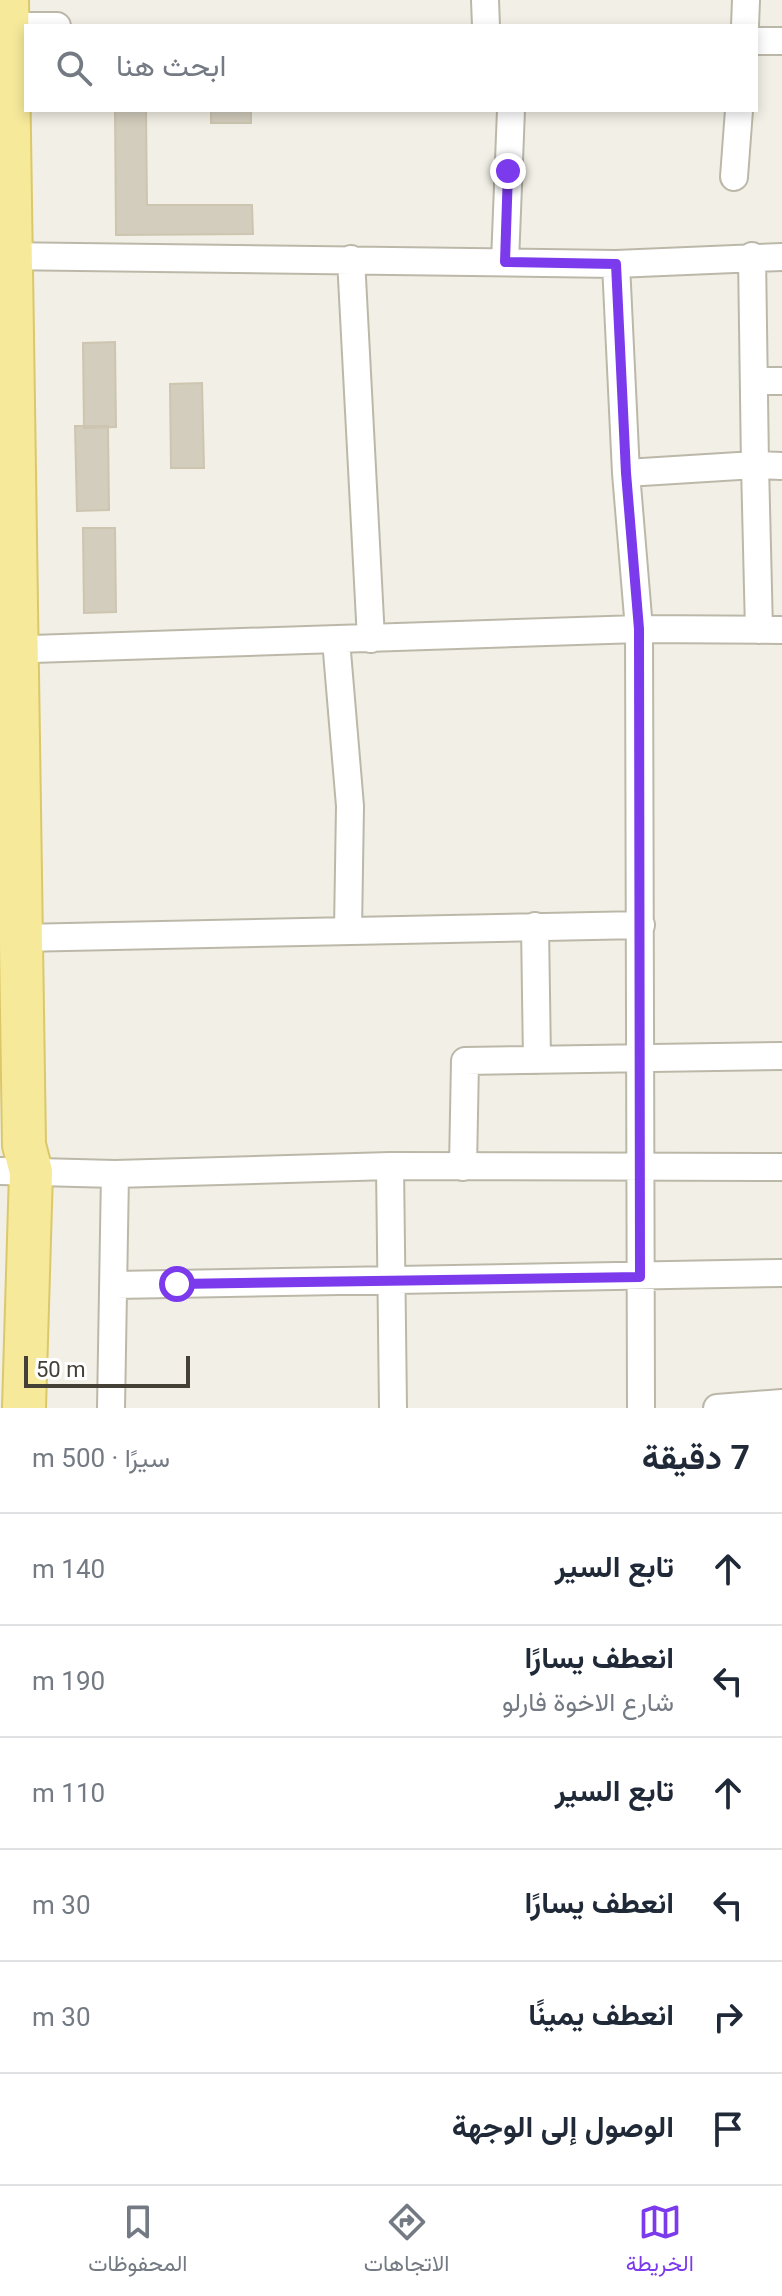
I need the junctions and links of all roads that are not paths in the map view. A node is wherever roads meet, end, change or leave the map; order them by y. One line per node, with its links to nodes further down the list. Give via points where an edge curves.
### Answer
1 (485, 0): 5 (street)
2 (746, 0): 6 (street)
3 (18, 17): 4 (street); 12 (main road)
4 (48, 24)
5 (486, 24)
6 (745, 24)
7 (758, 41): 8 (street)
8 (782, 41)
9 (31, 112): 15 (main road)
10 (511, 112): 18 (street)
11 (739, 112): 13 (street)
12 (4, 147): 15 (main road)
13 (734, 177)
14 (752, 256): 16 (street); 19 (street); 21 (street)
15 (14, 257): 17 (street); 20 (main road)
16 (782, 257)
17 (351, 259): 18 (street); 28 (street)
18 (505, 262): 19 (street)
19 (616, 264): 25 (street)
20 (15, 355): 30 (main road, via 25,473)
21 (754, 381): 22 (street); 23 (street)
22 (782, 381)
23 (755, 465): 24 (street); 25 (street); 27 (street)
24 (782, 466)
25 (626, 473): 26 (street)
26 (639, 629): 27 (street); 28 (street); 32 (street)
27 (770, 630)
28 (371, 639): 29 (street)
29 (336, 640): 30 (street); 34 (street, via 350,806)
30 (19, 650): 31 (main road); 35 (main road)
31 (10, 809): 35 (main road)
32 (641, 925): 33 (street); 37 (street)
33 (535, 926): 34 (street); 38 (street)
34 (348, 930): 35 (street)
35 (29, 937): 43 (main road, via 24,1145)
36 (782, 1056): 37 (street)
37 (640, 1058): 38 (street); 42 (street)
38 (537, 1060): 40 (street, via 465,1061)
39 (390, 1166): 40 (street); 44 (street); 47 (street)
40 (463, 1167): 42 (street)
41 (782, 1167): 42 (street)
42 (640, 1168): 46 (street)
43 (15, 1171): 44 (street); 50 (main road)
44 (115, 1174): 48 (street)
45 (782, 1273): 46 (street)
46 (640, 1277): 47 (street); 53 (street)
47 (392, 1281): 48 (street); 52 (street)
48 (115, 1285): 51 (street)
49 (782, 1403): 54 (street)
50 (24, 1408)
51 (111, 1408)
52 (393, 1408)
53 (641, 1408)
54 (717, 1408)

